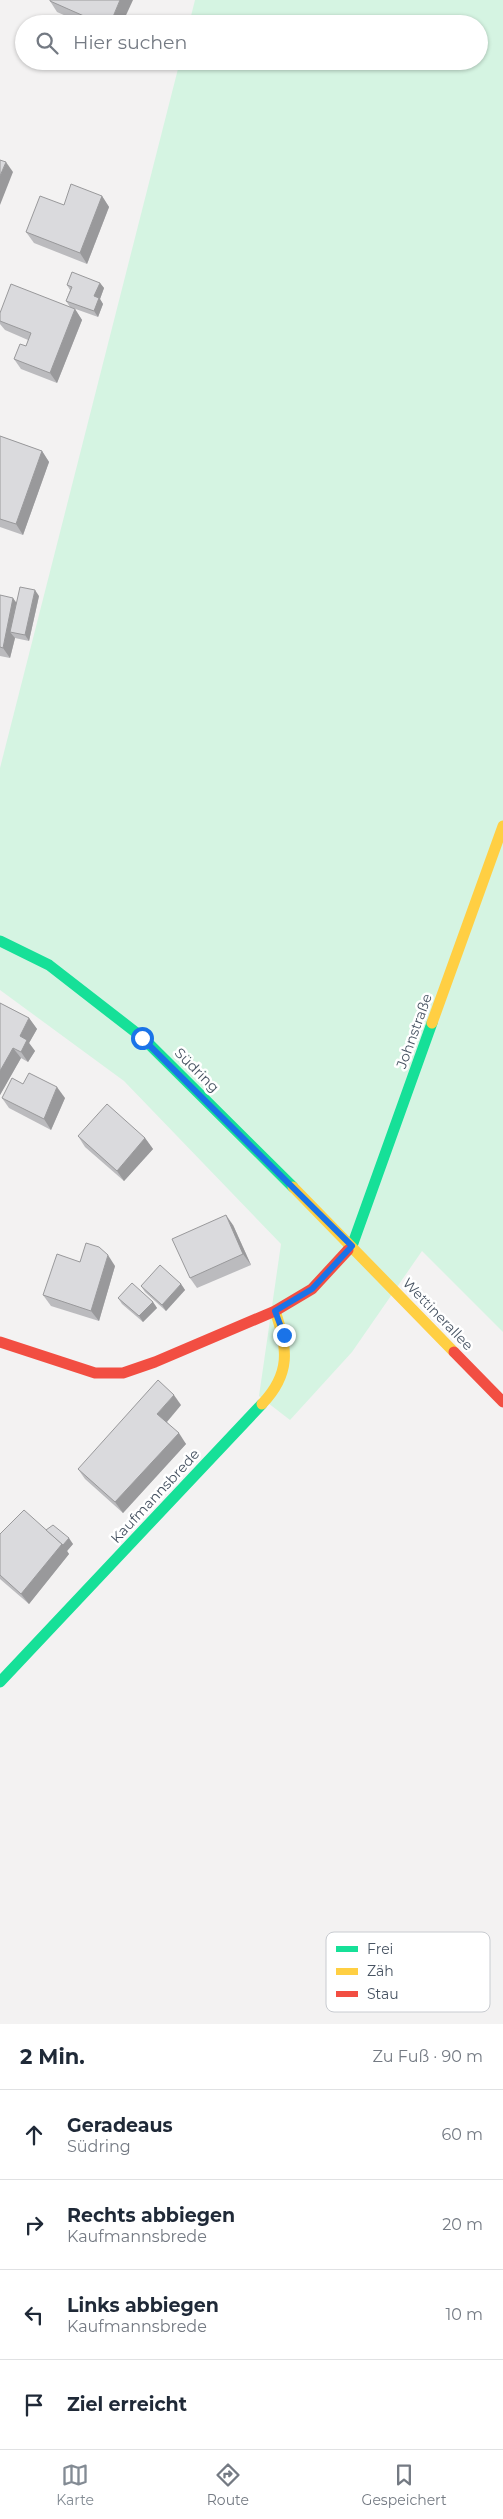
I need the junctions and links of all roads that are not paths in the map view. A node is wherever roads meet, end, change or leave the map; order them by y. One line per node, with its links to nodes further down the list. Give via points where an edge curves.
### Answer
1 (503, 826): 3 (street, Johnstraße)
2 (0, 941): 3 (street, Südring, via 49,965 142,1038)
3 (352, 1246): 4 (street, via 312,1289); 6 (street, Wettinerallee)
4 (275, 1311): 5 (street, via 123,1373 95,1373); 7 (street, Kaufmannsbrede, via 288,1358 280,1381 268,1398)
5 (0, 1342)
6 (503, 1402)
7 (0, 1682)

